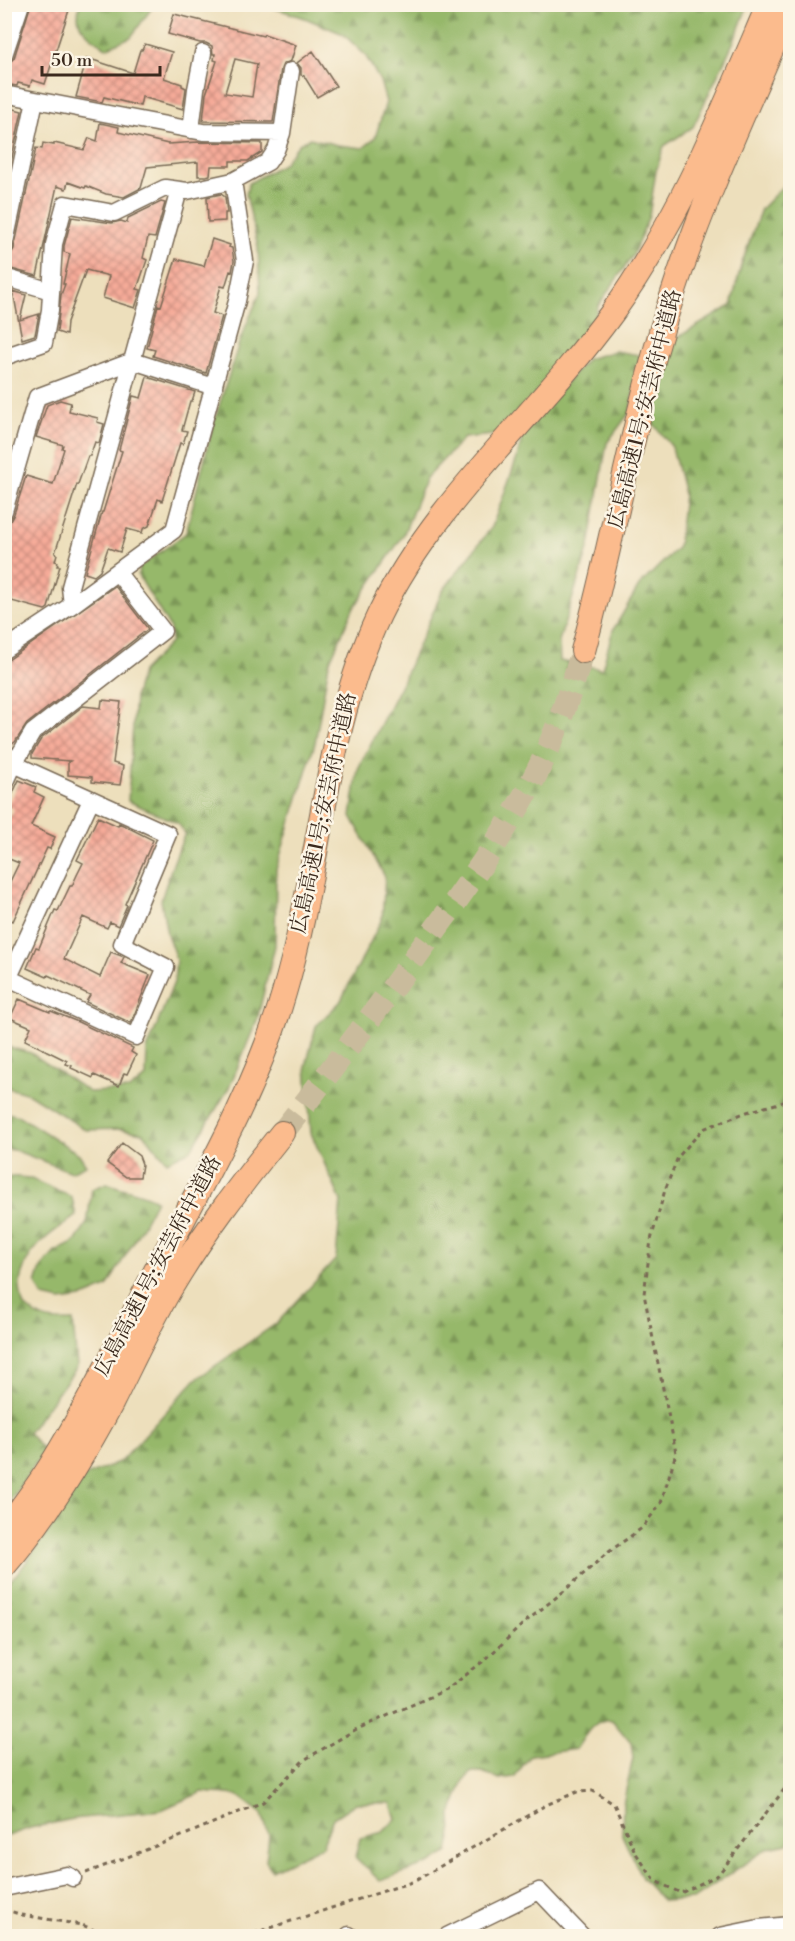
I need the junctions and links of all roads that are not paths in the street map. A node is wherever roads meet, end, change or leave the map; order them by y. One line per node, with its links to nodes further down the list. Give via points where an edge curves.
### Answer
1 (21, 4): 7 (street)
2 (768, 4): 5 (highway)
3 (790, 6): 5 (highway, 広島高速1号;安芸府中道路)
4 (790, 19): 5 (highway)
5 (761, 48): 25 (highway, 広島高速1号;安芸府中道路, via 669,306); 31 (highway, 広島高速1号;安芸府中道路, via 665,230 630,286 565,373 437,520 381,611 354,675 335,747 293,961 270,1034)
6 (203, 52): 11 (street)
7 (4, 55)
8 (291, 71): 12 (street)
9 (4, 94): 10 (street)
10 (34, 100): 11 (street); 15 (street)
11 (191, 130): 12 (street)
12 (282, 133): 13 (street, via 268,162)
13 (233, 181): 14 (street); 20 (street, via 245,261)
14 (179, 190): 17 (street, via 165,188 114,213 65,204 54,244); 19 (street)
15 (4, 247)
16 (4, 277): 17 (street)
17 (51, 291): 18 (street, via 44,343)
18 (4, 357)
19 (133, 361): 20 (street); 21 (street, via 37,397); 23 (street, via 70,587)
20 (214, 387): 22 (street, via 174,530)
21 (4, 511)
22 (117, 572): 23 (street); 26 (street, via 163,631 33,732)
23 (72, 605): 24 (street)
24 (4, 650)
25 (583, 651)
26 (9, 758): 27 (street); 28 (street)
27 (4, 786)
28 (91, 800): 29 (street); 29 (street, via 168,834 122,944 166,967 136,1037)
29 (7, 976)
30 (282, 1133): 31 (highway, 広島高速1号;安芸府中道路, via 230,1198 187,1261)
31 (80, 1438): 32 (highway, 広島高速1号;安芸府中道路, via 49,1468); 33 (highway, 広島高速1号;安芸府中道路, via 47,1510)
32 (4, 1530)
33 (4, 1566)
34 (72, 1878): 35 (street, via 67,1875)
35 (4, 1888)
36 (790, 1926): 39 (street)
37 (447, 1936): 38 (street, via 539,1891)
38 (582, 1936)
39 (720, 1936)

